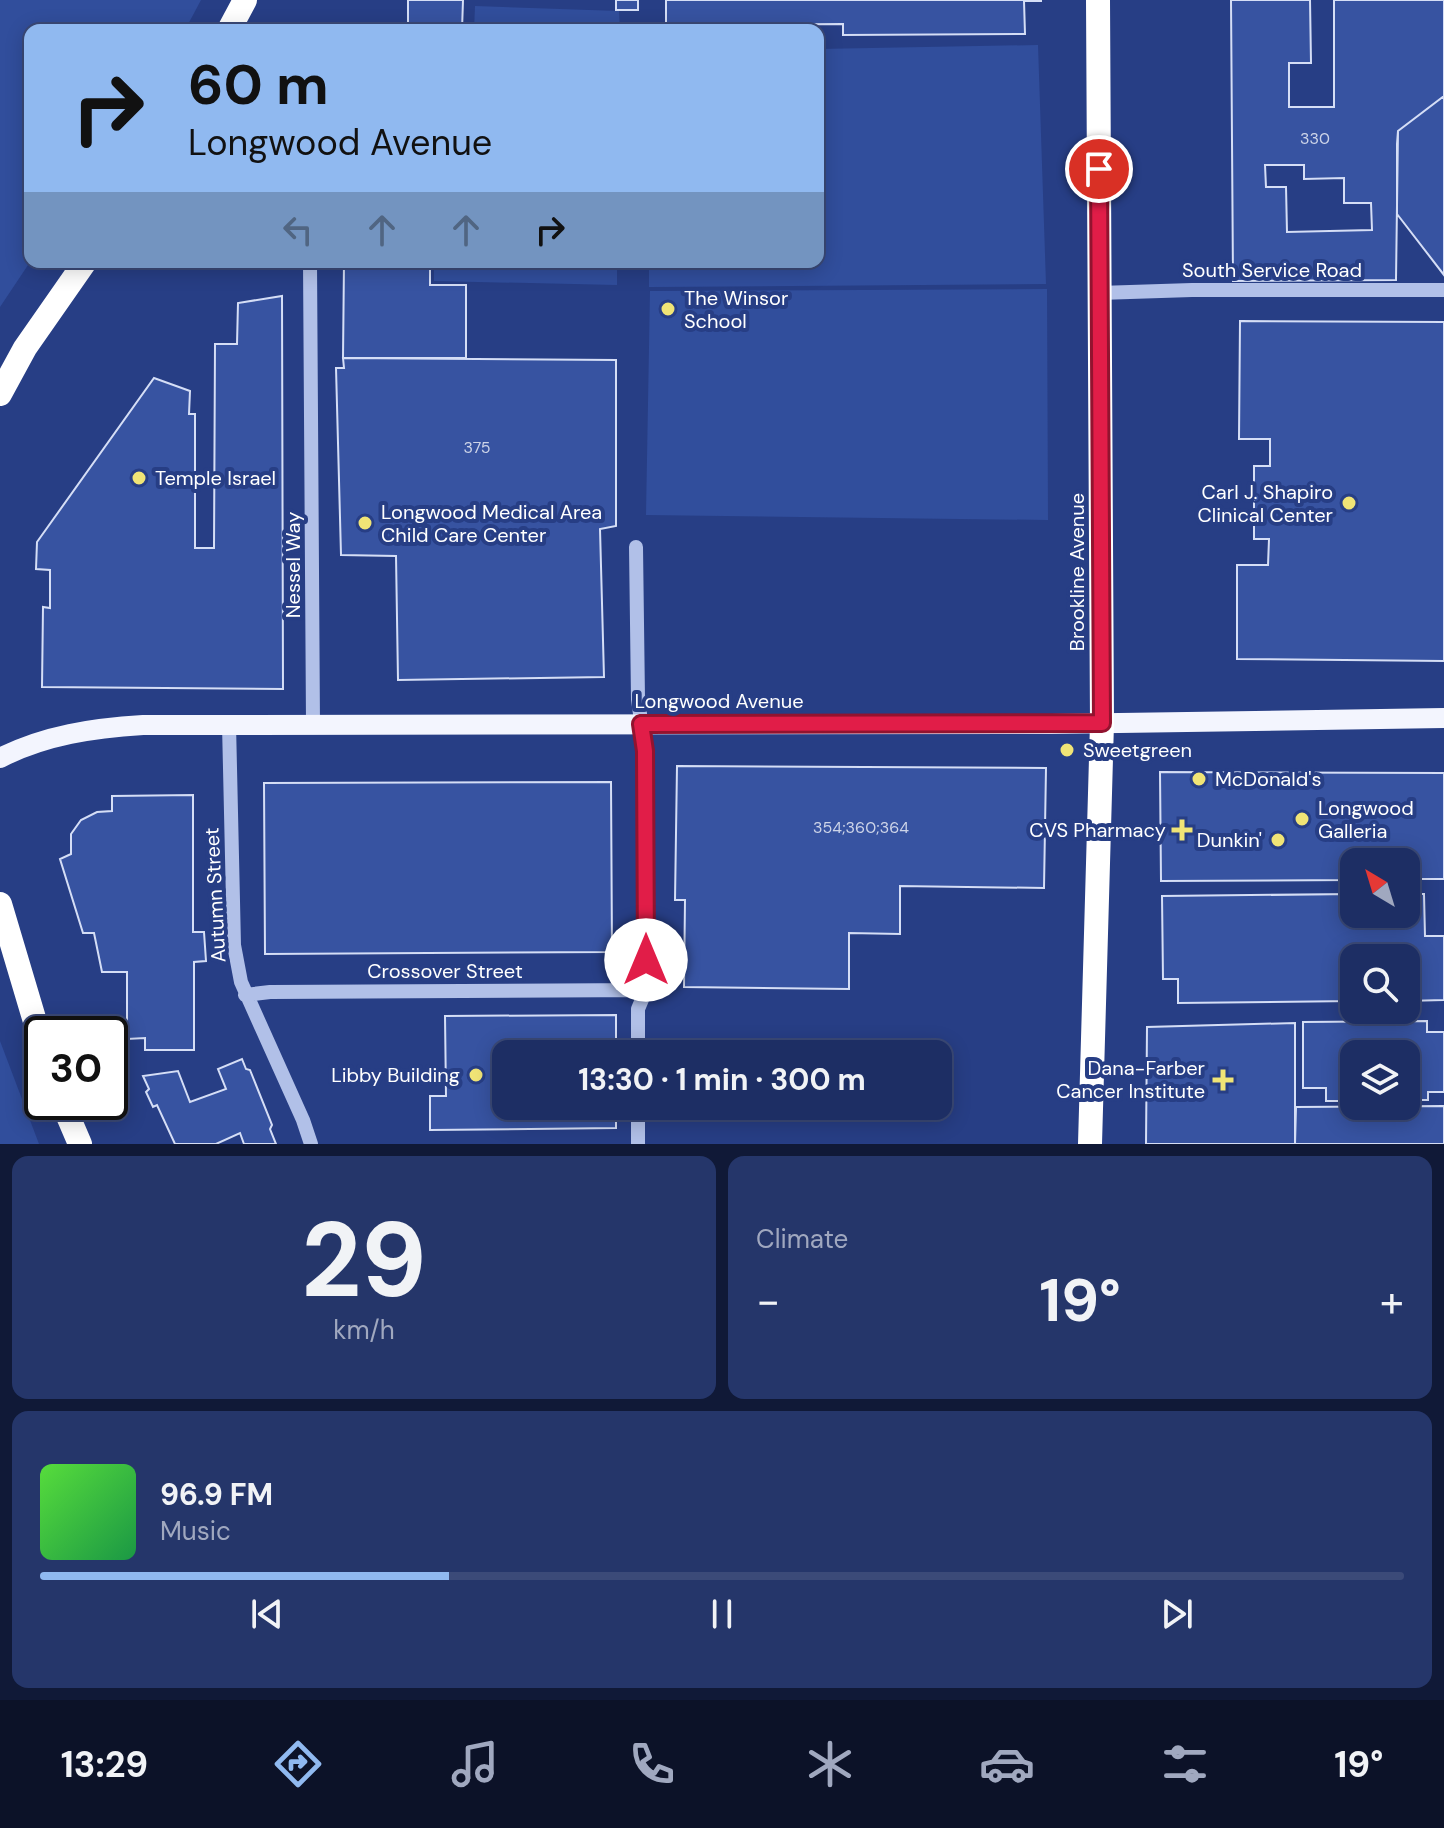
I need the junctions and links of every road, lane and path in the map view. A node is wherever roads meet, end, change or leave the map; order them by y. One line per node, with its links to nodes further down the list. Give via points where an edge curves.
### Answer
1 (245, 0): 3 (highway)
2 (1098, 0): 7 (highway, Brookline Avenue)
3 (232, 24)
4 (81, 268): 8 (highway)
5 (310, 268): 13 (street, Nessel Way)
6 (1444, 290): 7 (street, South Service Road)
7 (1099, 293): 11 (highway, Brookline Avenue)
8 (0, 394)
9 (636, 547): 14 (street)
10 (1444, 718): 11 (main road, Longwood Avenue)
11 (1102, 723): 14 (main road, Longwood Avenue); 26 (highway, Brookline Avenue)
12 (229, 724): 13 (main road, Longwood Avenue); 15 (main road, Longwood Avenue, via 84,731 36,742); 18 (street, Autumn Street, via 234,945)
13 (313, 724): 14 (main road, Longwood Avenue)
14 (641, 724): 17 (street)
15 (0, 758)
16 (0, 904): 19 (highway)
17 (646, 990): 18 (street, Crossover Street); 20 (street, via 638,1009)
18 (245, 995): 24 (street, Autumn Street)
19 (33, 1016)
20 (638, 1040)
21 (70, 1120): 23 (highway)
22 (638, 1120): 25 (street)
23 (80, 1144)
24 (311, 1144)
25 (638, 1144)
26 (1090, 1144)

